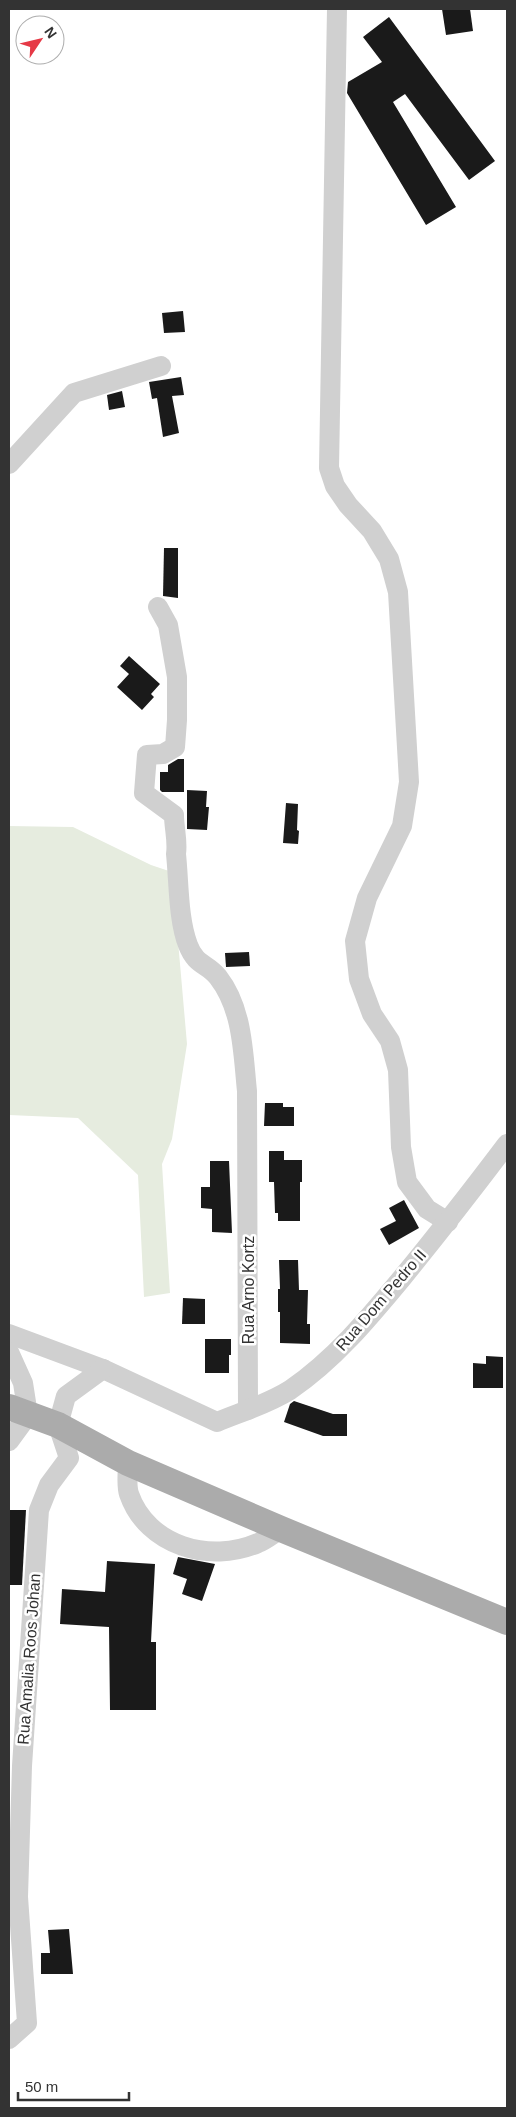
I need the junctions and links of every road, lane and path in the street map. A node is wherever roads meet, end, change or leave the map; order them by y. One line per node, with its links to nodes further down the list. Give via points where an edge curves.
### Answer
1 (337, 9): 6 (street, via 329,468 335,486 372,531 389,559 398,592 409,782 402,826 367,898 356,941 360,979 372,1014 390,1041 398,1070 401,1147 407,1182 426,1209)
2 (161, 366): 3 (street, via 74,393)
3 (9, 464)
4 (158, 608): 10 (street, Rua Arno Kortz, via 168,625 177,677 175,747 163,754 147,755 144,793 174,815 184,933 194,958 217,976 228,992 243,1047 247,1091)
5 (507, 1144): 6 (street, Rua Dom Pedro II)
6 (448, 1222): 10 (street, Rua Dom Pedro II, via 360,1330 289,1390)
7 (9, 1334): 9 (street, Rua Dom Pedro II)
8 (9, 1352): 11 (street, via 23,1383)
9 (103, 1369): 10 (street, Rua Dom Pedro II, via 217,1422); 12 (street, via 66,1396)
10 (248, 1410)
11 (18, 1411): 12 (main road); 13 (street)
12 (58, 1425): 14 (main road); 17 (street, Rua Amalia Roos Johan, via 69,1458 49,1485 39,1510 22,1766 18,1897 27,2023)
13 (9, 1441)
14 (128, 1463): 15 (main road); 15 (street, via 129,1492 141,1518 164,1538 191,1550 227,1551 258,1543)
15 (281, 1529): 16 (main road)
16 (507, 1622)
17 (9, 2039)

